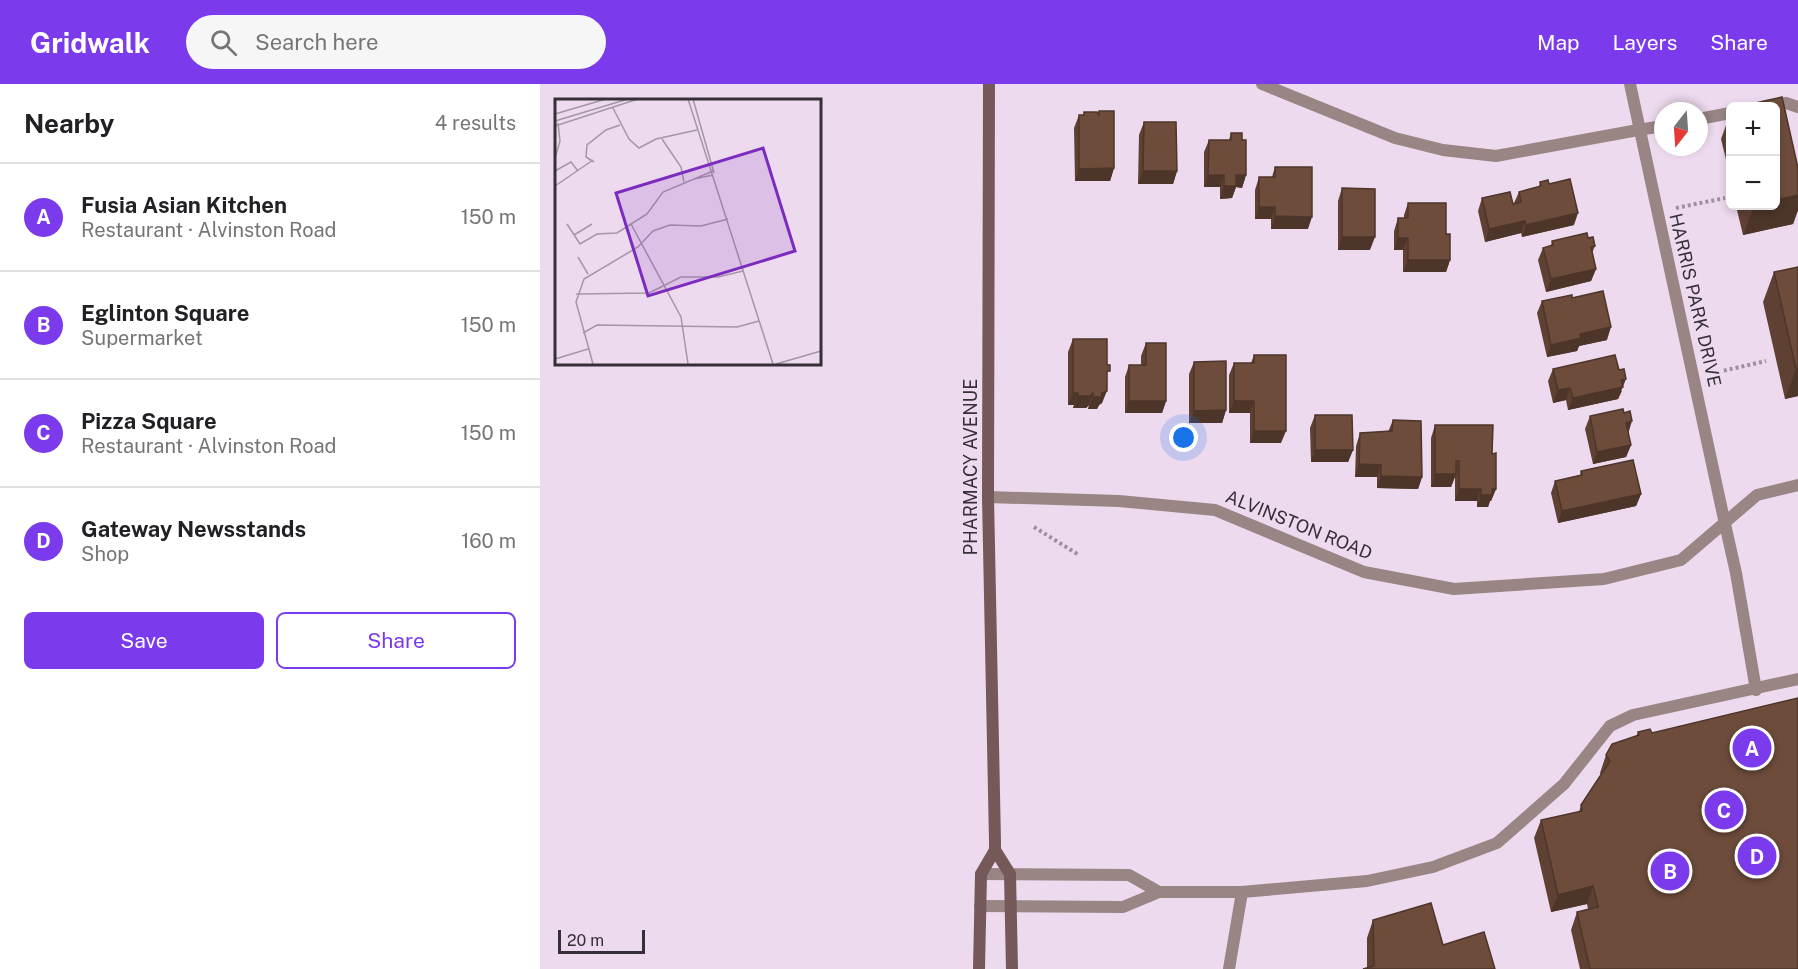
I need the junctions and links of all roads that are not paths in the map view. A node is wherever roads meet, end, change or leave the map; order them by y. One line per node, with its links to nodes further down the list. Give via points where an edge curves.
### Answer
1 (989, 84): 11 (street, PHARMACY AVENUE)
2 (1262, 84): 9 (street, via 1395,138 1443,150 1496,156)
3 (1630, 84): 9 (street, HARRIS PARK DRIVE)
4 (1780, 104): 5 (street)
5 (1798, 107)
6 (1726, 114): 7 (street)
7 (1708, 117)
8 (1654, 127): 9 (street)
9 (1638, 130): 12 (street, HARRIS PARK DRIVE)
10 (1798, 485): 12 (street, ALVINSTON ROAD, via 1756,495)
11 (988, 497): 12 (street, ALVINSTON ROAD, via 1119,501 1215,510 1364,572 1454,589 1604,579 1682,560); 15 (street, PHARMACY AVENUE)
12 (1725, 524): 14 (street, HARRIS PARK DRIVE)
13 (1798, 679): 14 (street)
14 (1756, 690): 19 (street, via 1633,715 1610,726 1564,784 1497,843 1433,867 1367,881)
15 (995, 850): 16 (street); 17 (street)
16 (981, 874): 17 (street); 20 (street)
17 (1010, 874): 18 (street, via 1129,875); 21 (street)
18 (1159, 892): 19 (street); 21 (street, via 1123,907)
19 (1242, 892): 24 (street)
20 (980, 906): 21 (street); 22 (street)
21 (1010, 906): 23 (street)
22 (978, 969)
23 (1012, 969)
24 (1229, 969)

